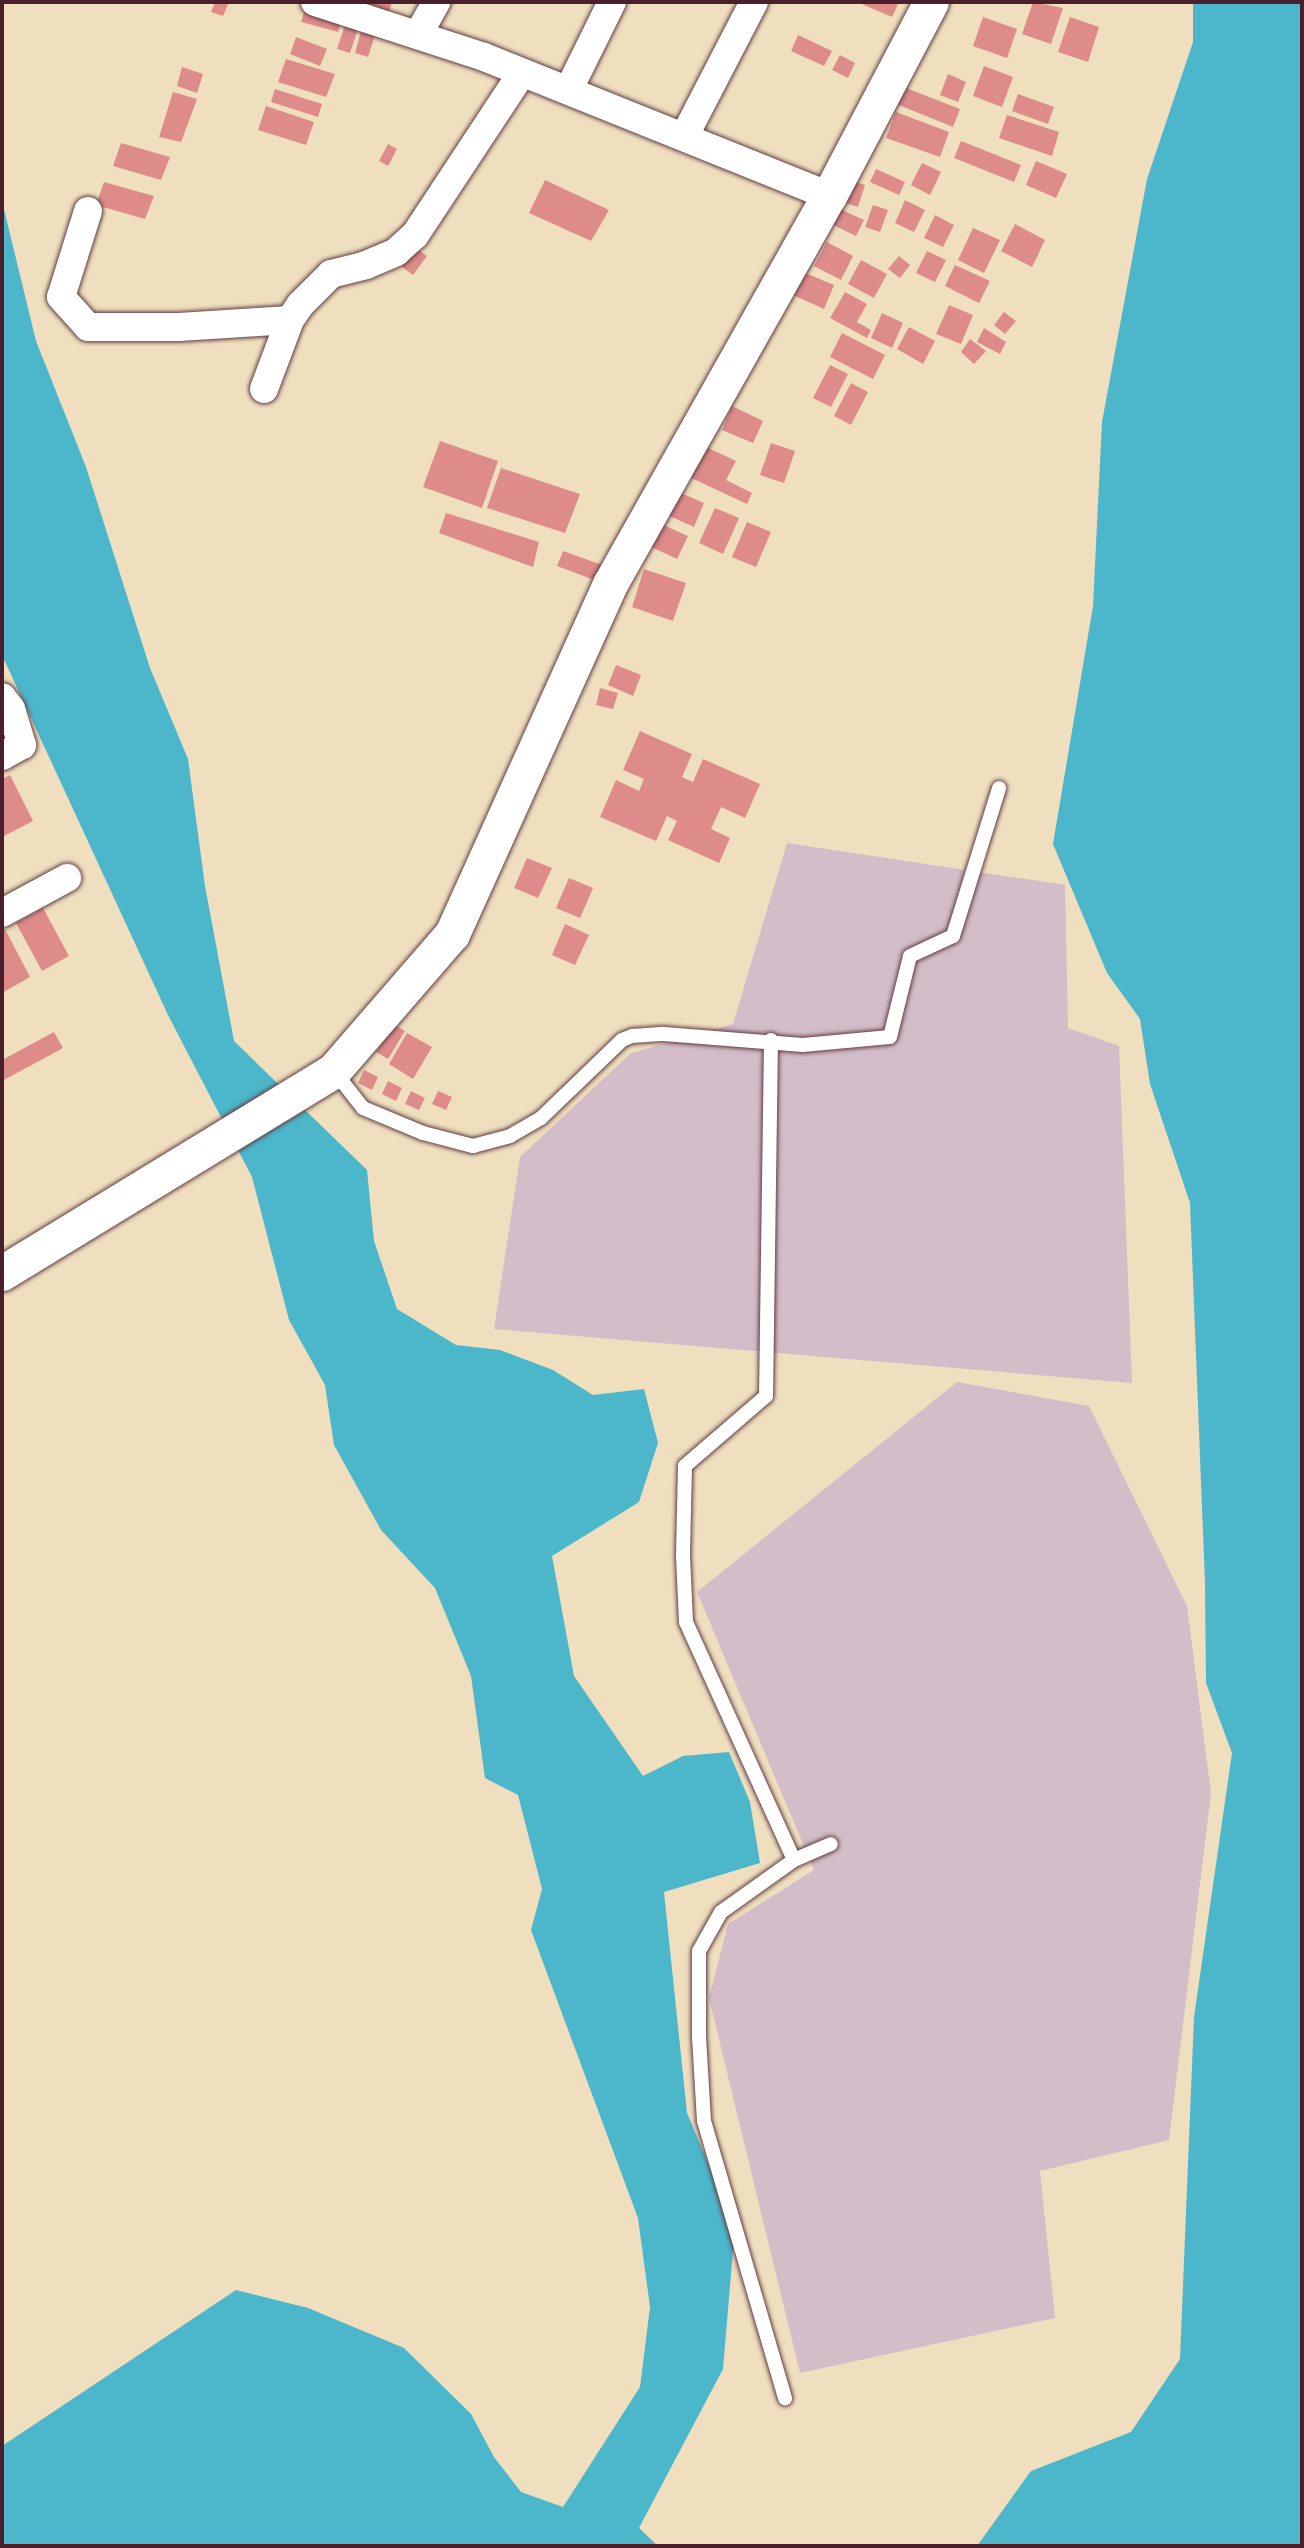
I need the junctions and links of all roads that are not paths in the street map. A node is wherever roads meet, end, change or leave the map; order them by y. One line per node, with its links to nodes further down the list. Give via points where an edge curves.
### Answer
1 (314, 2): 6 (street)
2 (436, 2): 6 (street)
3 (612, 2): 8 (street)
4 (754, 2): 9 (street)
5 (931, 2): 10 (street)
6 (418, 35): 7 (street)
7 (521, 74): 8 (street); 12 (street, via 415,235 396,252 331,274)
8 (569, 89): 9 (street)
9 (684, 137): 10 (street)
10 (829, 196): 20 (street, via 610,584 452,934)
11 (88, 211): 12 (street, via 61,297 88,327)
12 (290, 320): 13 (street)
13 (264, 389)
14 (2, 697): 15 (street, via 11,709 22,745)
15 (2, 756)
16 (999, 788): 19 (lane, via 953,936 910,956 890,1037 803,1045)
17 (67, 878): 18 (street)
18 (2, 913)
19 (771, 1040): 20 (lane, via 632,1036 622,1040 541,1118 510,1136 473,1146 423,1133 363,1108); 23 (lane, via 766,1396 685,1466 683,1556 687,1622)
20 (334, 1070): 21 (street)
21 (2, 1273)
22 (831, 1844): 23 (lane)
23 (794, 1860): 24 (lane, via 720,1913 699,1951 704,2121)
24 (785, 2398)

